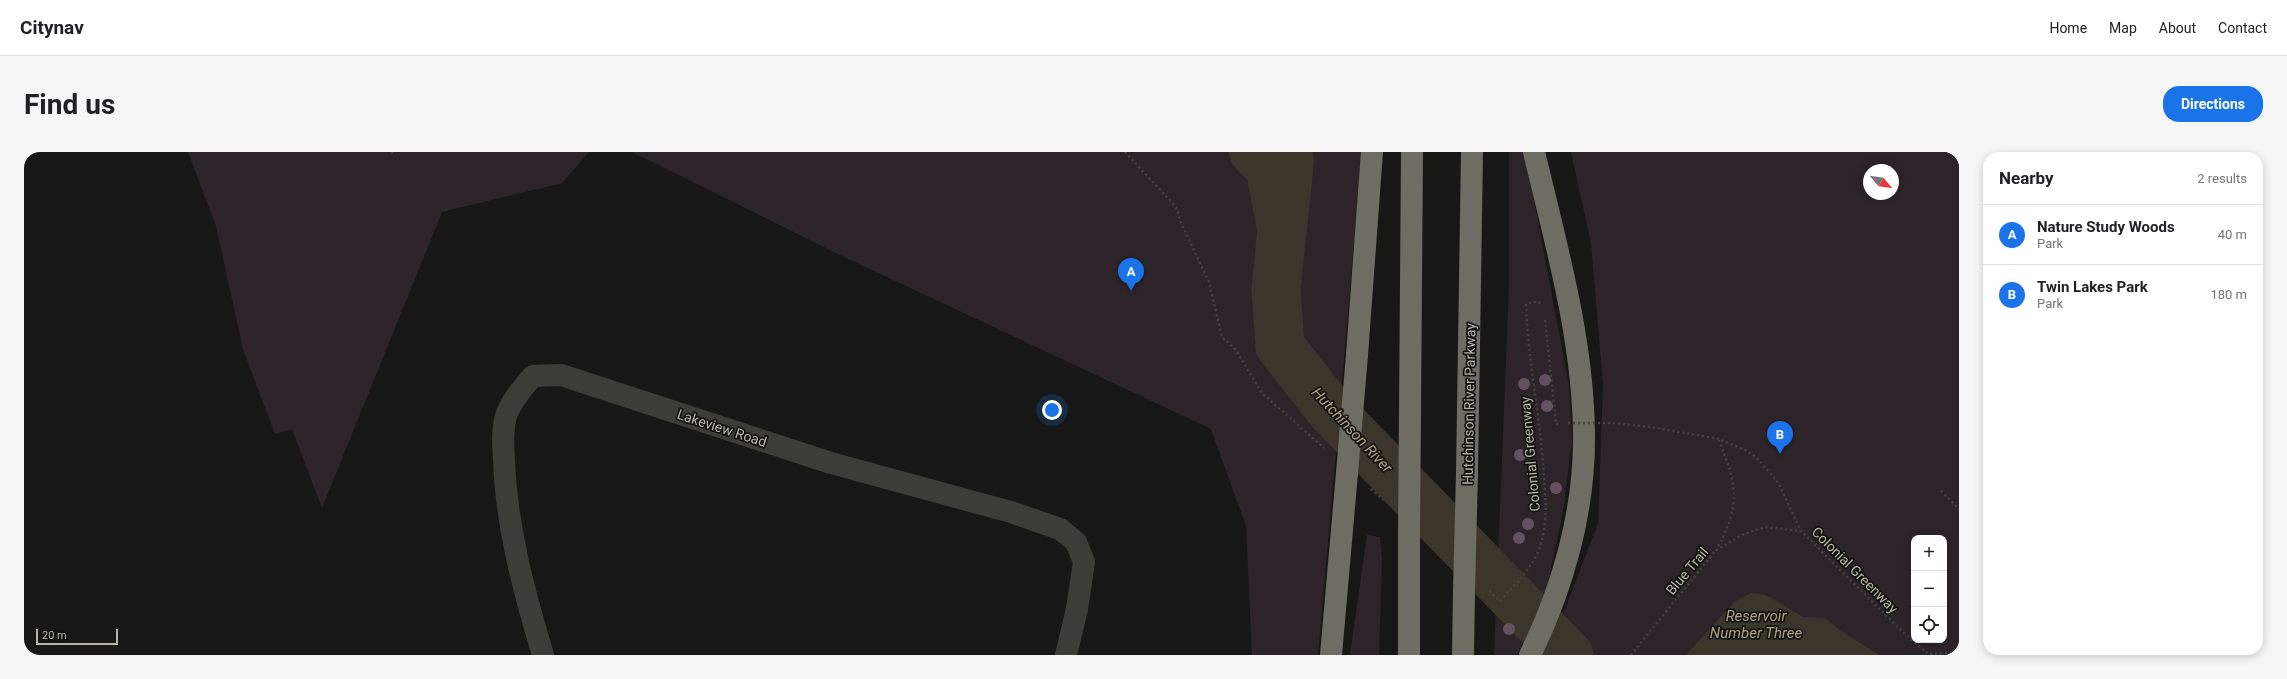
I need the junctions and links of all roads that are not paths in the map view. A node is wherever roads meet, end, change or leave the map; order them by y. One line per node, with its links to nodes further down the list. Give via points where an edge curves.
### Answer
1 (1372, 152): 8 (highway, bridge)
2 (1412, 152): 9 (highway, bridge)
3 (1472, 152): 10 (highway, Hutchinson River Parkway, bridge, via 1467,473 1473,588)
4 (1534, 152): 5 (highway, via 1577,349 1584,434 1575,520 1562,576)
5 (1533, 649)
6 (543, 655): 7 (street, Lakeview Road, via 531,615 505,494 503,436 507,414 522,388 533,376 561,375 831,463 1011,512 1060,529 1076,542 1084,562 1077,609)
7 (1066, 655)
8 (1332, 655)
9 (1409, 655)
10 (1463, 655)

